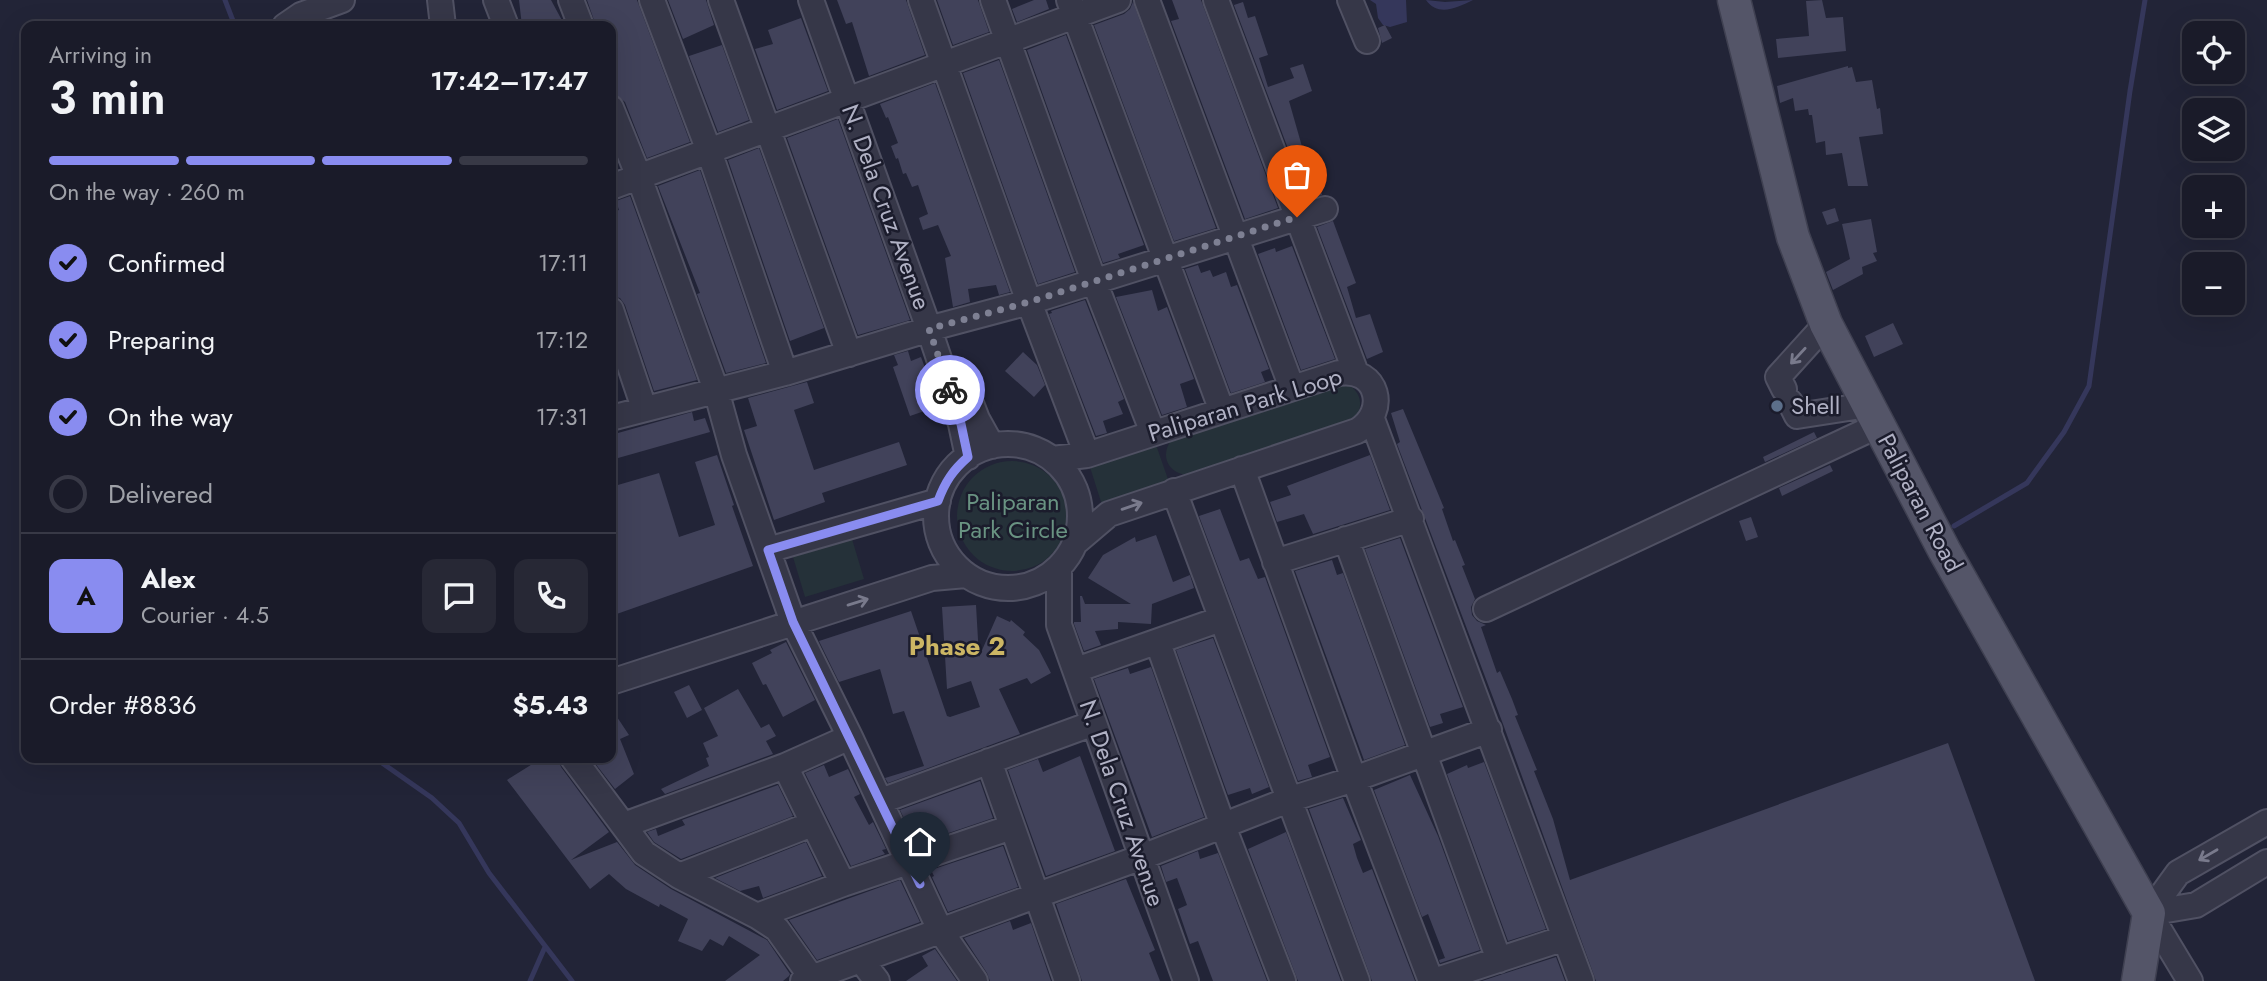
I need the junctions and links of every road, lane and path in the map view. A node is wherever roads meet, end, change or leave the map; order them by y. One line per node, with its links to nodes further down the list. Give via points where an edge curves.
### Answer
1 (342, 0): 17 (street)
2 (440, 0): 18 (street)
3 (496, 0): 19 (street)
4 (572, 0): 20 (street)
5 (652, 0): 27 (street)
6 (721, 0): 26 (street)
7 (811, 0): 24 (street, N. Dela Cruz Avenue)
8 (828, 0): 24 (street, N. Dela Cruz Avenue)
9 (921, 0): 23 (street)
10 (993, 0): 21 (street)
11 (1118, 0): 16 (street)
12 (1147, 0): 32 (street)
13 (1216, 0): 31 (street)
14 (1350, 0): 22 (street)
15 (1734, 0): 36 (main road, Paliparan Road, via 1793,237)
16 (1072, 8): 21 (street); 33 (street)
17 (293, 14)
18 (442, 21)
19 (504, 21)
20 (579, 21)
21 (1008, 41): 23 (street); 34 (street)
22 (1367, 41)
23 (945, 65): 24 (street); 35 (street)
24 (855, 98): 26 (street); 38 (street, N. Dela Cruz Avenue)
25 (616, 122): 28 (street)
26 (770, 129): 27 (street); 39 (street)
27 (709, 152): 28 (street); 40 (street)
28 (639, 177): 29 (street); 43 (street)
29 (616, 185)
30 (1325, 209): 31 (street)
31 (1297, 217): 32 (street); 41 (street)
32 (1235, 236): 33 (street); 42 (street)
33 (1164, 261): 34 (street); 45 (street)
34 (1094, 281): 35 (street); 49 (street)
35 (1029, 302): 38 (street); 51 (street)
36 (1826, 324): 46 (main road, Paliparan Road); 46 (street, one-way to 46, via 1778,377 1797,416)
37 (616, 325): 44 (street)
38 (936, 327): 39 (street); 50 (street, N. Dela Cruz Avenue); 52 (street, N. Dela Cruz Avenue)
39 (849, 354): 40 (street)
40 (785, 373): 43 (street)
41 (1356, 373): 42 (street, Paliparan Park Loop, via 1339,373); 48 (street, Paliparan Park Loop, via 1375,392)
42 (1292, 388): 45 (street, Paliparan Park Loop)
43 (716, 390): 44 (street); 60 (street)
44 (644, 408): 47 (street)
45 (1222, 411): 49 (street, Paliparan Park Loop)
46 (1874, 415): 65 (street); 93 (main road, Paliparan Road, via 1944,550)
47 (616, 416)
48 (1372, 419): 54 (street, via 1357,431); 57 (street)
49 (1153, 433): 51 (street, Paliparan Park Loop)
50 (992, 446): 52 (street); 53 (street, via 1023,446)
51 (1087, 455): 53 (street, Paliparan Park Loop)
52 (968, 457): 56 (street, via 954,468)
53 (1052, 459): 59 (street, via 1078,496)
54 (1242, 469): 55 (street); 61 (street)
55 (1174, 491): 59 (street, one-way to 55, via 1109,514); 66 (street)
56 (938, 501): 60 (street); 63 (street, via 936,518 944,550)
57 (1411, 519): 58 (street); 73 (street)
58 (1346, 539): 61 (street); 75 (street)
59 (1076, 542): 62 (street)
60 (768, 550): 67 (street)
61 (1275, 562): 79 (street)
62 (1059, 568): 64 (street); 68 (street, N. Dela Cruz Avenue)
63 (966, 575): 64 (street, via 993,586); 67 (street, one-way to 63, via 932,578)
64 (1022, 587): 68 (street, N. Dela Cruz Avenue)
65 (1486, 609)
66 (1221, 619): 69 (street); 80 (street)
67 (793, 622): 71 (street); 74 (street)
68 (1059, 625): 70 (street, N. Dela Cruz Avenue)
69 (1158, 643): 70 (street); 85 (street)
70 (1076, 670): 72 (street, N. Dela Cruz Avenue)
71 (616, 680)
72 (1094, 723): 76 (street); 87 (street, N. Dela Cruz Avenue)
73 (1489, 730): 75 (street); 96 (street)
74 (850, 737): 78 (street); 81 (street)
75 (1423, 754): 79 (street); 98 (street)
76 (989, 761): 81 (street); 86 (street)
77 (577, 763): 84 (street)
78 (785, 766): 83 (street); 84 (street)
79 (1354, 779): 80 (street); 106 (street)
80 (1291, 799): 85 (street); 105 (street)
81 (881, 802): 88 (street)
82 (2267, 822): 93 (street, one-way to 93, via 2178,873)
83 (812, 824): 90 (street); 91 (street)
84 (624, 825): 90 (street, via 644,853)
85 (1223, 826): 87 (street); 104 (street)
86 (1013, 827): 88 (street); 92 (street)
87 (1142, 857): 92 (street); 103 (street, N. Dela Cruz Avenue)
88 (909, 862): 91 (street); 95 (street)
89 (2267, 862): 93 (street, via 2196,905)
90 (679, 876): 94 (street)
91 (843, 884): 94 (street)
92 (1036, 896): 95 (street); 102 (street)
93 (2149, 913): 108 (main road); 109 (street)
94 (757, 916): 99 (street, via 777,929)
95 (940, 930): 97 (street); 101 (street)
96 (1565, 938): 98 (street); 107 (street)
97 (860, 960): 99 (street); 100 (street)
98 (1499, 960): 106 (street)
99 (810, 980)
100 (877, 981)
101 (975, 981)
102 (1067, 981)
103 (1186, 981)
104 (1283, 981)
105 (1357, 981)
106 (1432, 981)
107 (1581, 981)
108 (2138, 981)
109 (2190, 981)

